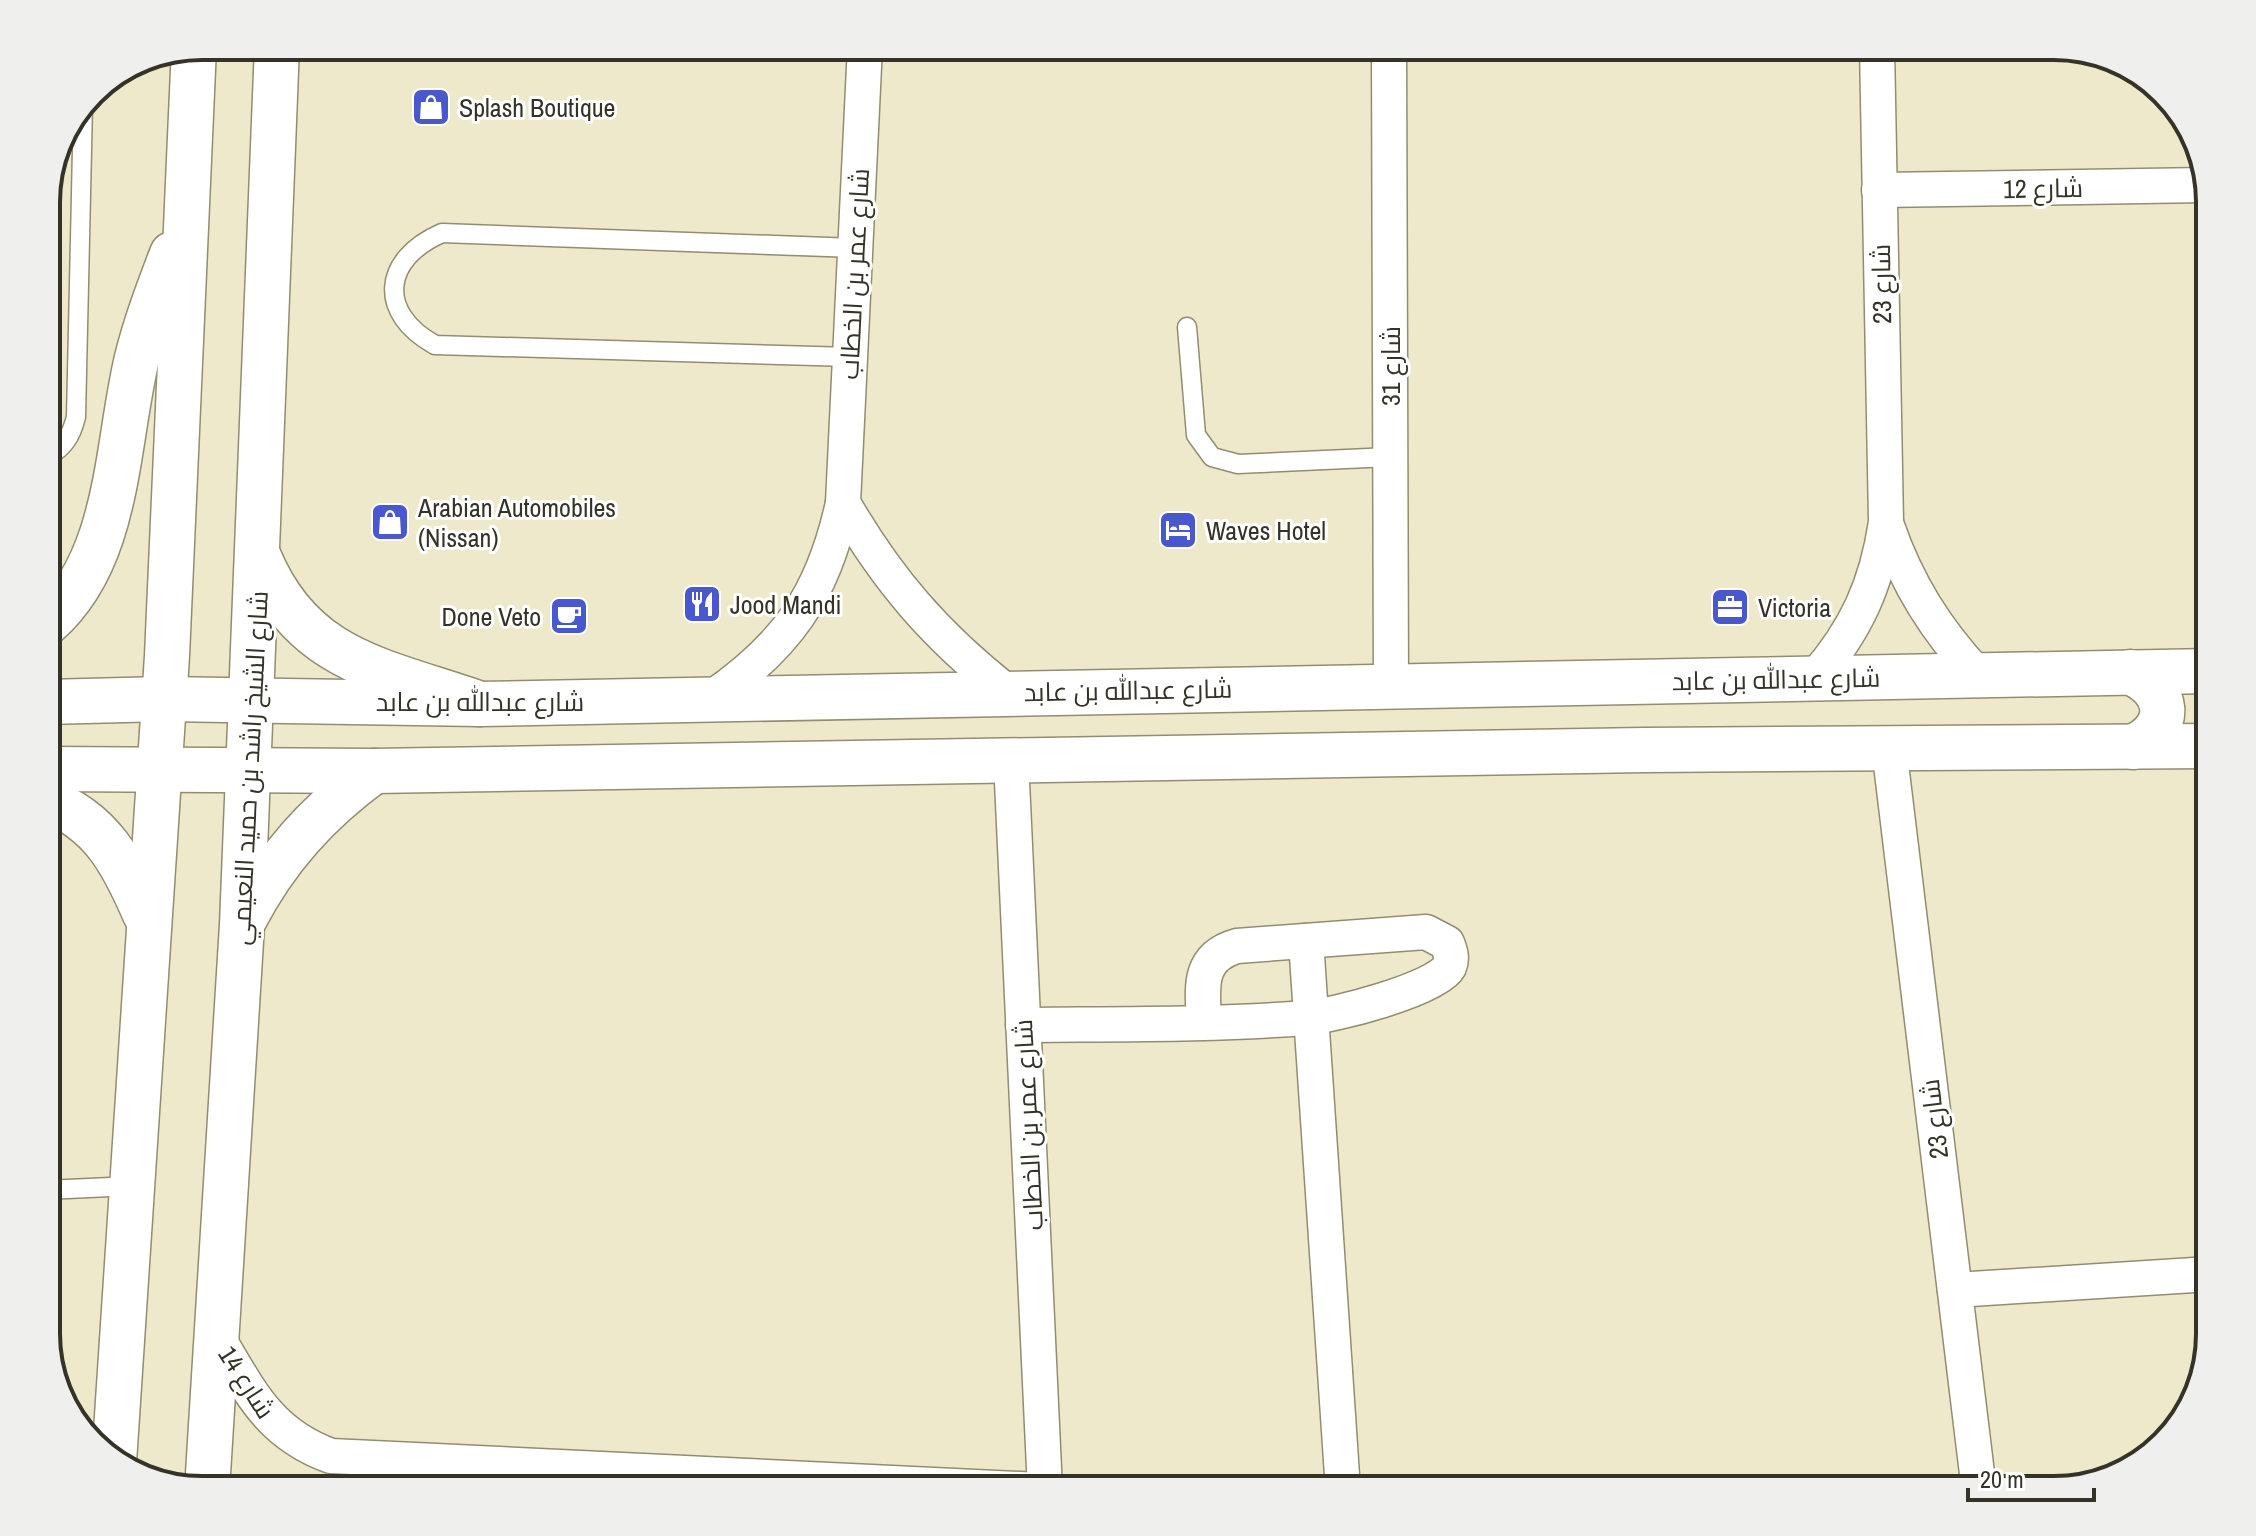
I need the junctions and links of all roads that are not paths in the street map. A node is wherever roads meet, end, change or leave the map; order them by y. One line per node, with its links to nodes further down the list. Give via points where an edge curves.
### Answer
1 (193, 60): 9 (main road)
2 (277, 60): 17 (main road, شارع الشيخ راشد بن حميد النعيمي)
3 (864, 60): 10 (street, شارع عمر بن الخطاب)
4 (1389, 60): 14 (street, شارع 31)
5 (1877, 60): 8 (street, شارع 23)
6 (83, 126): 13 (lane, via 76,417 71,435)
7 (2195, 185): 8 (street, شارع 12)
8 (1879, 190): 16 (street, شارع 23)
9 (186, 218): 18 (main road, via 137,357 104,528 78,586); 26 (main road)
10 (855, 248): 12 (street, شارع عمر بن الخطاب); 12 (lane, via 442,233 418,243 401,262 394,286 398,311 413,333 435,345)
11 (1187, 327): 14 (lane, via 1196,435 1212,457 1238,464)
12 (850, 357): 15 (street, شارع عمر بن الخطاب)
13 (60, 445)
14 (1390, 457): 24 (street, شارع 31)
15 (843, 503): 25 (street, via 897,588 940,635); 27 (street, شارع عمر بن الخطاب, via 833,550 813,595 785,636 751,671)
16 (1886, 522): 21 (street, شارع 23, via 1925,609); 22 (street, شارع 23, via 1871,591 1837,652)
17 (259, 557): 28 (main road, شارع الشيخ راشد بن حميد النعيمي); 30 (main road, via 285,607 326,646)
18 (60, 607)
19 (2196, 671): 20 (main road, شارع عبدالله بن عابد)
20 (2130, 672): 21 (main road, شارع عبدالله بن عابد); 32 (main road, via 2156,688 2162,701 2157,730)
21 (1978, 675): 22 (main road, شارع عبدالله بن عابد)
22 (1814, 678): 23 (main road, شارع عبدالله بن عابد)
23 (1641, 681): 24 (main road, شارع عبدالله بن عابد); 34 (main road, via 1628,691 1621,708 1630,740)
24 (1391, 686): 25 (main road, شارع عبدالله بن عابد)
25 (1007, 692): 27 (main road, شارع عبدالله بن عابد)
26 (164, 699): 28 (main road, شارع عبدالله بن عابد); 29 (main road, شارع عبدالله بن عابد); 37 (main road)
27 (710, 699): 30 (main road, شارع عبدالله بن عابد)
28 (251, 700): 30 (main road, شارع عبدالله بن عابد); 38 (main road, شارع الشيخ راشد بن حميد النعيمي)
29 (60, 702)
30 (480, 704)
31 (2196, 746): 32 (main road)
32 (2133, 747): 33 (main road)
33 (1889, 748): 34 (main road); 50 (street, شارع 23)
34 (1645, 750): 35 (main road)
35 (1011, 760): 39 (main road); 46 (street, شارع عمر بن الخطاب)
36 (60, 769): 37 (main road)
37 (159, 770): 38 (main road); 41 (main road)
38 (247, 771): 39 (main road); 42 (main road, شارع الشيخ راشد بن حميد النعيمي)
39 (374, 771): 42 (main road, via 310,823 260,889)
40 (60, 807): 41 (main road, via 89,822 110,843)
41 (148, 922): 47 (main road)
42 (242, 925): 51 (main road, شارع الشيخ راشد بن حميد النعيمي)
43 (1306, 941): 44 (street); 44 (street, via 1426,932 1447,943 1451,955 1449,967 1431,982); 45 (street, via 1237,946 1213,957 1202,981)
44 (1309, 1018): 45 (street); 56 (street)
45 (1204, 1020): 46 (street)
46 (1023, 1025): 55 (street, شارع عمر بن الخطاب)
47 (132, 1186): 48 (lane); 52 (main road)
48 (60, 1189)
49 (2196, 1275): 50 (street)
50 (1955, 1290): 57 (street, شارع 23)
51 (215, 1333): 53 (main road, شارع الشيخ راشد بن حميد النعيمي); 54 (street, شارع 14, via 278,1428 303,1446 331,1456)
52 (115, 1447)
53 (208, 1476)
54 (750, 1476)
55 (1042, 1476)
56 (1342, 1476)
57 (1977, 1476)

